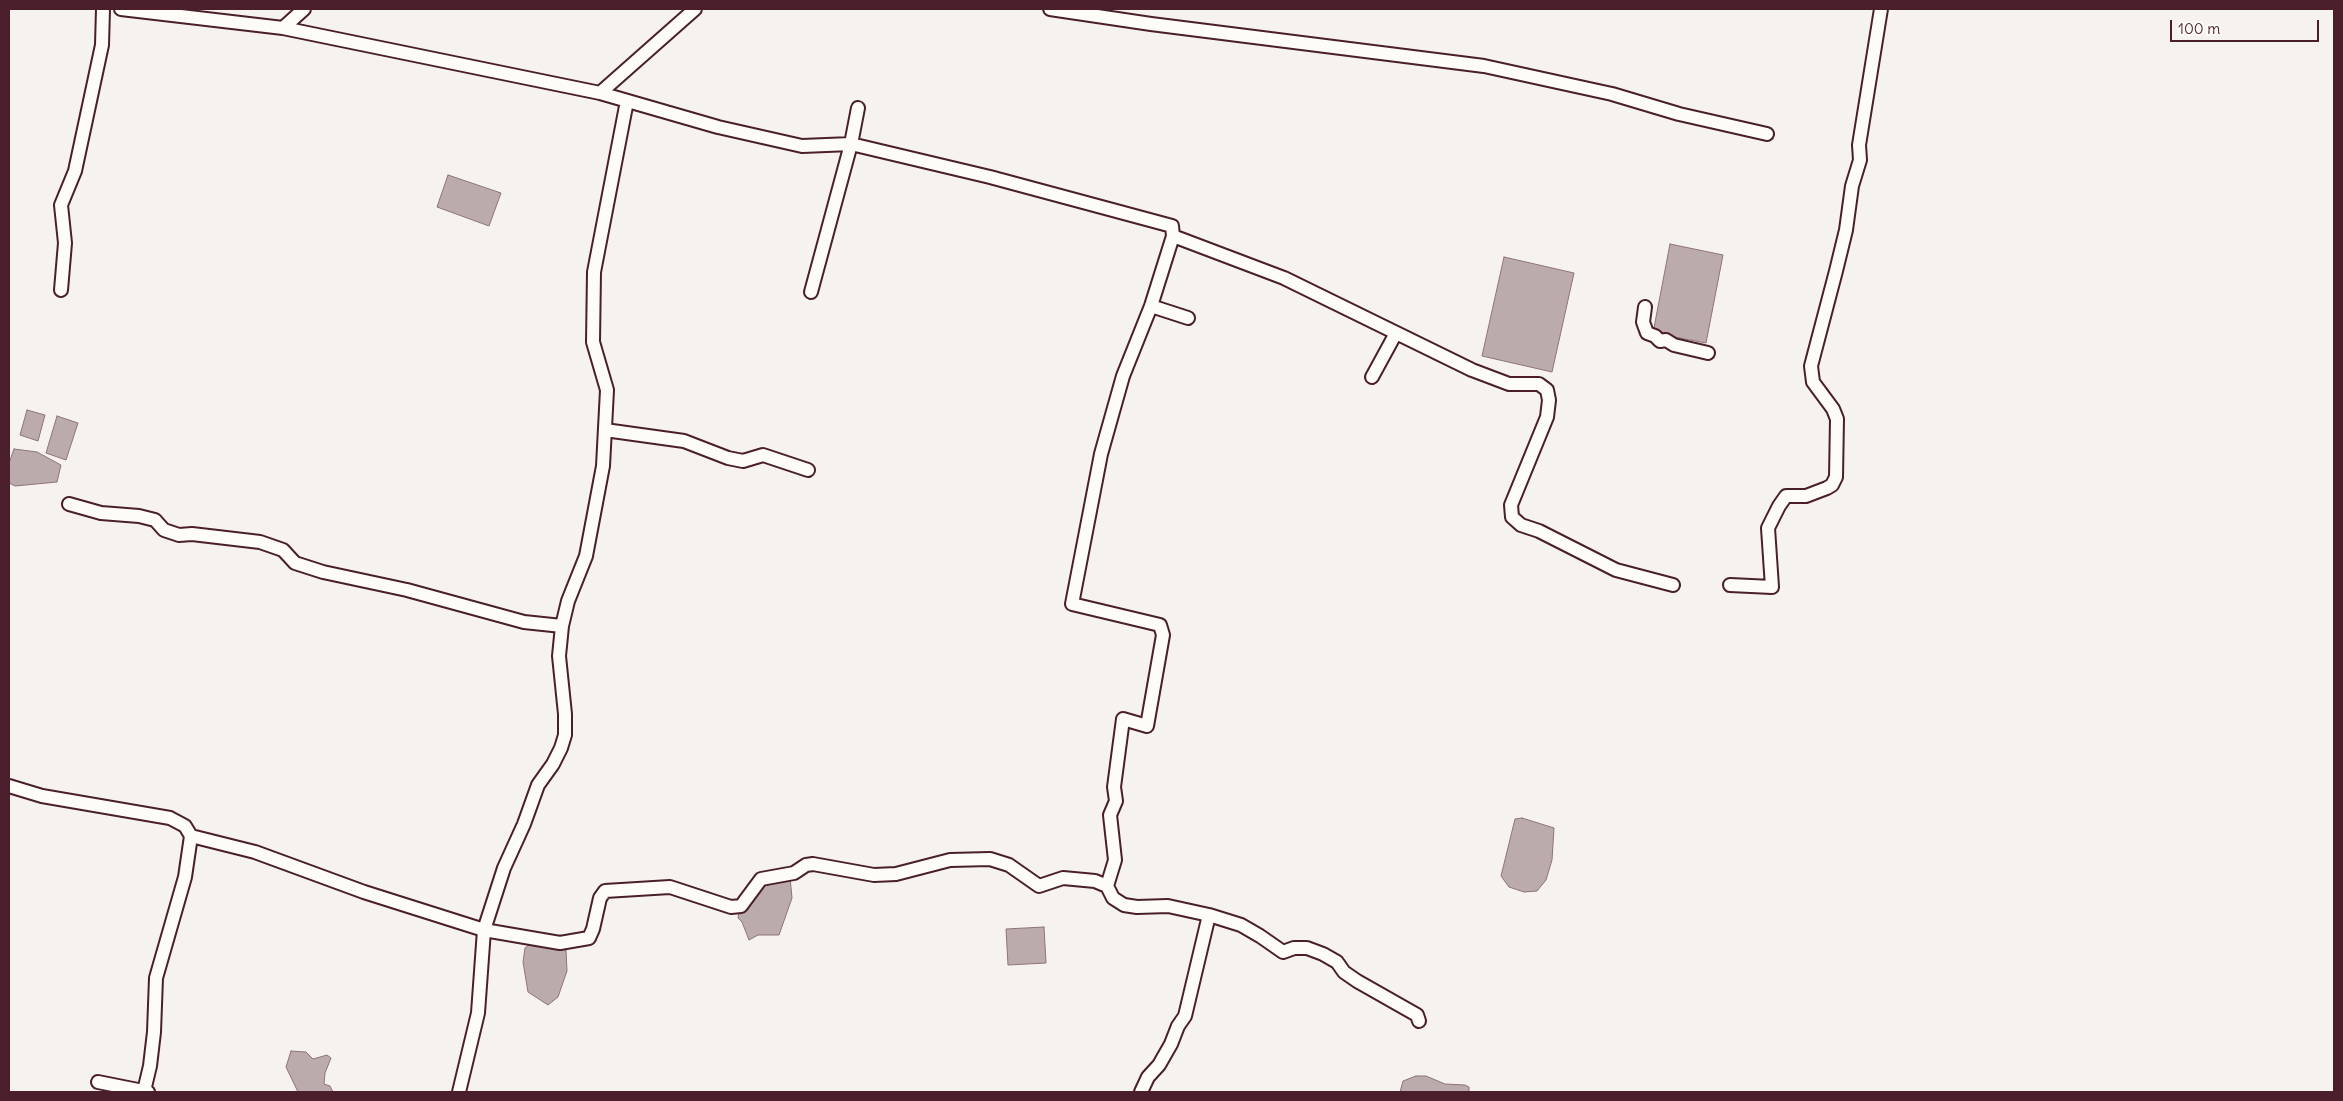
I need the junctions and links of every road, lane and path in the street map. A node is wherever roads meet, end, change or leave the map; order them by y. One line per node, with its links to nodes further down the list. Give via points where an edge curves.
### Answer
1 (103, 9): 14 (street, via 102,44 76,171 61,205 65,243)
2 (121, 9): 7 (street)
3 (304, 9): 7 (street)
4 (695, 9): 8 (street)
5 (1050, 9): 11 (street, via 1484,66 1603,92)
6 (1881, 9): 26 (street, via 1859,145 1860,160 1852,186 1846,230 1811,366 1813,382 1837,419 1836,477 1832,485 1806,496 1786,496 1779,506 1768,528 1772,587)
7 (284, 28): 8 (street)
8 (600, 93): 9 (street)
9 (627, 100): 12 (street, via 718,127 802,146); 22 (street, via 594,272 593,342 607,390)
10 (858, 108): 12 (street)
11 (1767, 134)
12 (851, 144): 13 (street, via 1172,226); 15 (street)
13 (1172, 236): 16 (street); 19 (street, via 1284,278)
14 (61, 290)
15 (811, 292)
16 (1151, 306): 18 (street); 30 (street, via 1123,376 1101,454 1072,604 1160,625 1163,635 1147,726 1123,719 1114,788 1116,801 1110,815 1116,860)
17 (1645, 307): 20 (street, via 1643,322 1648,333 1660,342 1666,340)
18 (1188, 318)
19 (1396, 333): 21 (street); 25 (street, via 1509,384 1539,384 1547,390 1547,417 1511,505 1512,517 1521,525 1616,570)
20 (1708, 353)
21 (1372, 377)
22 (605, 430): 23 (street, via 684,441 743,461 763,455); 27 (street, via 593,528)
23 (808, 470)
24 (69, 504): 27 (street, via 101,513 155,520 164,530 180,535 260,542 283,550 295,564 323,572 407,590 524,622)
25 (1673, 585)
26 (1730, 585)
27 (562, 626): 32 (street, via 558,656 565,734 557,756 538,785 504,868)
28 (9, 786): 29 (street, via 42,796 170,818 185,826)
29 (191, 836): 32 (street, via 255,852 355,889); 35 (street, via 185,877 156,978 154,1032)
30 (1107, 886): 31 (street, via 1114,898 1124,905 1137,908 1168,906); 32 (street, via 1095,881 1064,878 1039,886 1009,865 990,859 950,860 896,874 874,875 813,864 794,873 761,880 741,906 731,907 670,887 605,892 600,898 589,938 560,943)
31 (1209, 915): 33 (street, via 1241,925 1283,952 1307,948 1323,954 1357,981 1417,1015); 37 (street, via 1185,1016)
32 (484, 930): 36 (street, via 478,1013)
33 (1419, 1021)
34 (98, 1082): 35 (street)
35 (146, 1092)
36 (459, 1092)
37 (1141, 1092)

